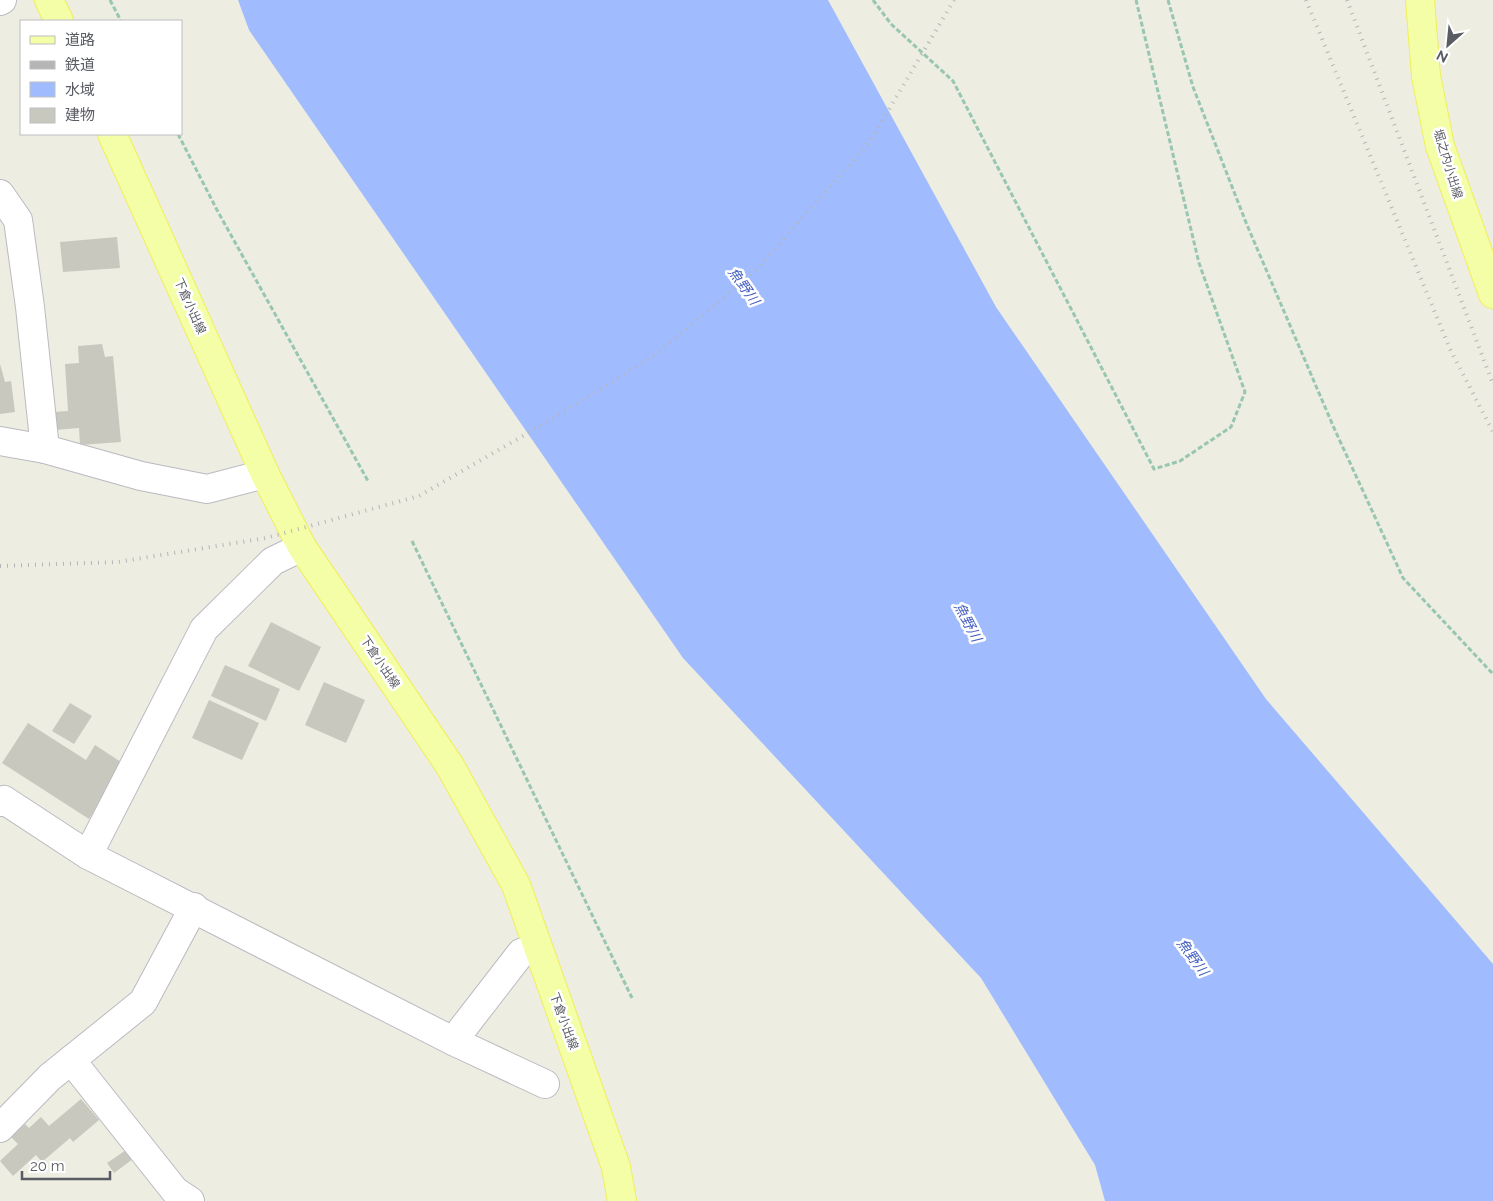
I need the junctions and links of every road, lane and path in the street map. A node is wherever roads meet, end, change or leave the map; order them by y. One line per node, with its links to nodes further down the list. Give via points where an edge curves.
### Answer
1 (49, 0): 7 (main road)
2 (110, 0): 8 (path)
3 (873, 0): 4 (path, via 891,24 953,81 1154,469 1180,461 1230,427 1245,392 1199,263)
4 (1136, 0)
5 (1168, 0): 19 (path, via 1193,88 1247,225 1403,578)
6 (1420, 0): 12 (main road, 堀之内小出線, via 1426,76 1440,146)
7 (59, 20)
8 (120, 20)
9 (112, 135): 15 (main road, 下倉小出線)
10 (179, 135): 16 (path)
11 (0, 194): 14 (street, via 18,220)
12 (1493, 294)
13 (0, 442): 14 (street)
14 (45, 449): 15 (street, via 141,476 206,489)
15 (265, 474): 18 (main road, 下倉小出線)
16 (368, 481)
17 (412, 541): 24 (path)
18 (302, 547): 21 (street, via 273,561 204,629); 23 (main road, 下倉小出線, via 450,766 516,885)
19 (1493, 674)
20 (0, 802): 21 (street, via 4,800)
21 (88, 855): 22 (street)
22 (194, 907): 25 (street); 26 (street, via 142,1002)
23 (538, 948): 25 (street, via 521,954); 30 (main road, 下倉小出線, via 616,1167)
24 (632, 998)
25 (453, 1041): 27 (street)
26 (71, 1060): 28 (street); 29 (street, via 175,1191)
27 (545, 1084)
28 (0, 1128)
29 (190, 1201)
30 (622, 1201)

